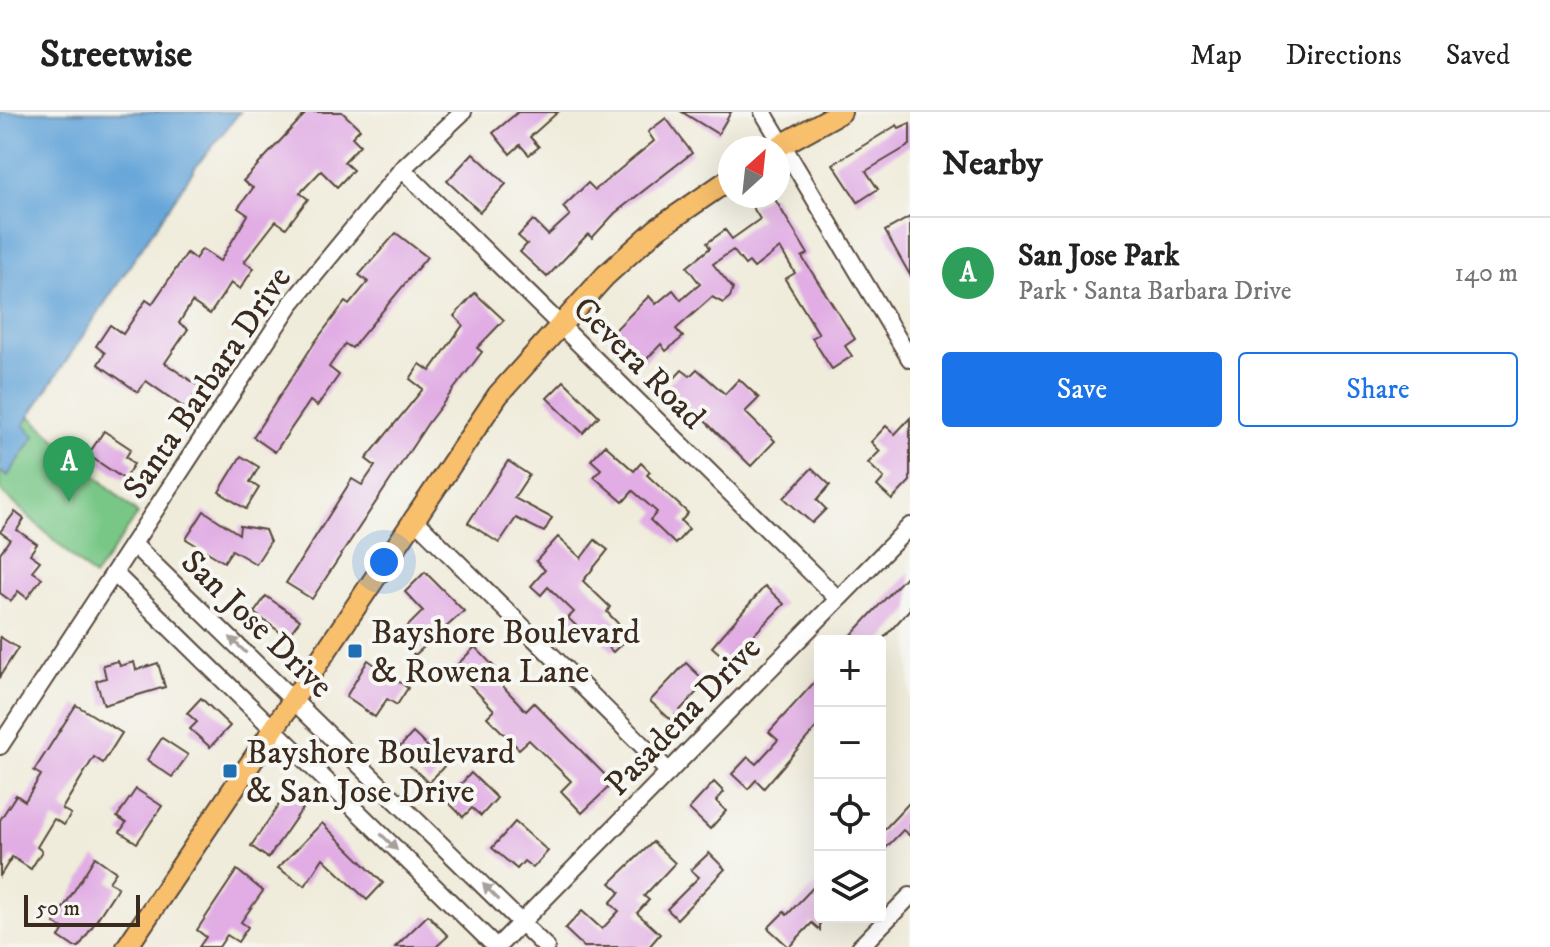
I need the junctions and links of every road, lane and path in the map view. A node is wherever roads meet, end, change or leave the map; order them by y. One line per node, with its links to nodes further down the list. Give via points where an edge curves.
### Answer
1 (463, 112): 7 (street, Santa Barbara Drive)
2 (763, 112): 4 (street)
3 (841, 112): 5 (main road)
4 (774, 136)
5 (790, 140)
6 (790, 164): 10 (street)
7 (402, 169): 9 (street, Cevera Road); 13 (street, Santa Barbara Drive, via 290,305)
8 (718, 187): 9 (main road, via 657,229)
9 (559, 325): 11 (main road, via 498,395); 15 (street, Cevera Road)
10 (910, 359)
11 (413, 518): 16 (main road); 19 (street)
12 (910, 526): 15 (street, Pasadena Drive)
13 (133, 544): 14 (street, Santa Barbara Drive); 16 (street, San Jose Drive, one-way to 13)
14 (114, 573): 17 (street, San Jose Drive); 18 (street, Santa Barbara Drive)
15 (837, 598): 19 (street, Pasadena Drive)
16 (294, 699): 17 (main road); 21 (street, San Jose Drive, one-way to 16)
17 (274, 729): 22 (main road); 23 (street, San Jose Drive, one-way to 23)
18 (0, 746)
19 (669, 772): 21 (street, Pasadena Drive)
20 (910, 896): 25 (street)
21 (521, 923): 23 (street, Pasadena Drive); 24 (street, San Jose Drive)
22 (127, 947)
23 (496, 947)
24 (546, 947)
25 (860, 947)

